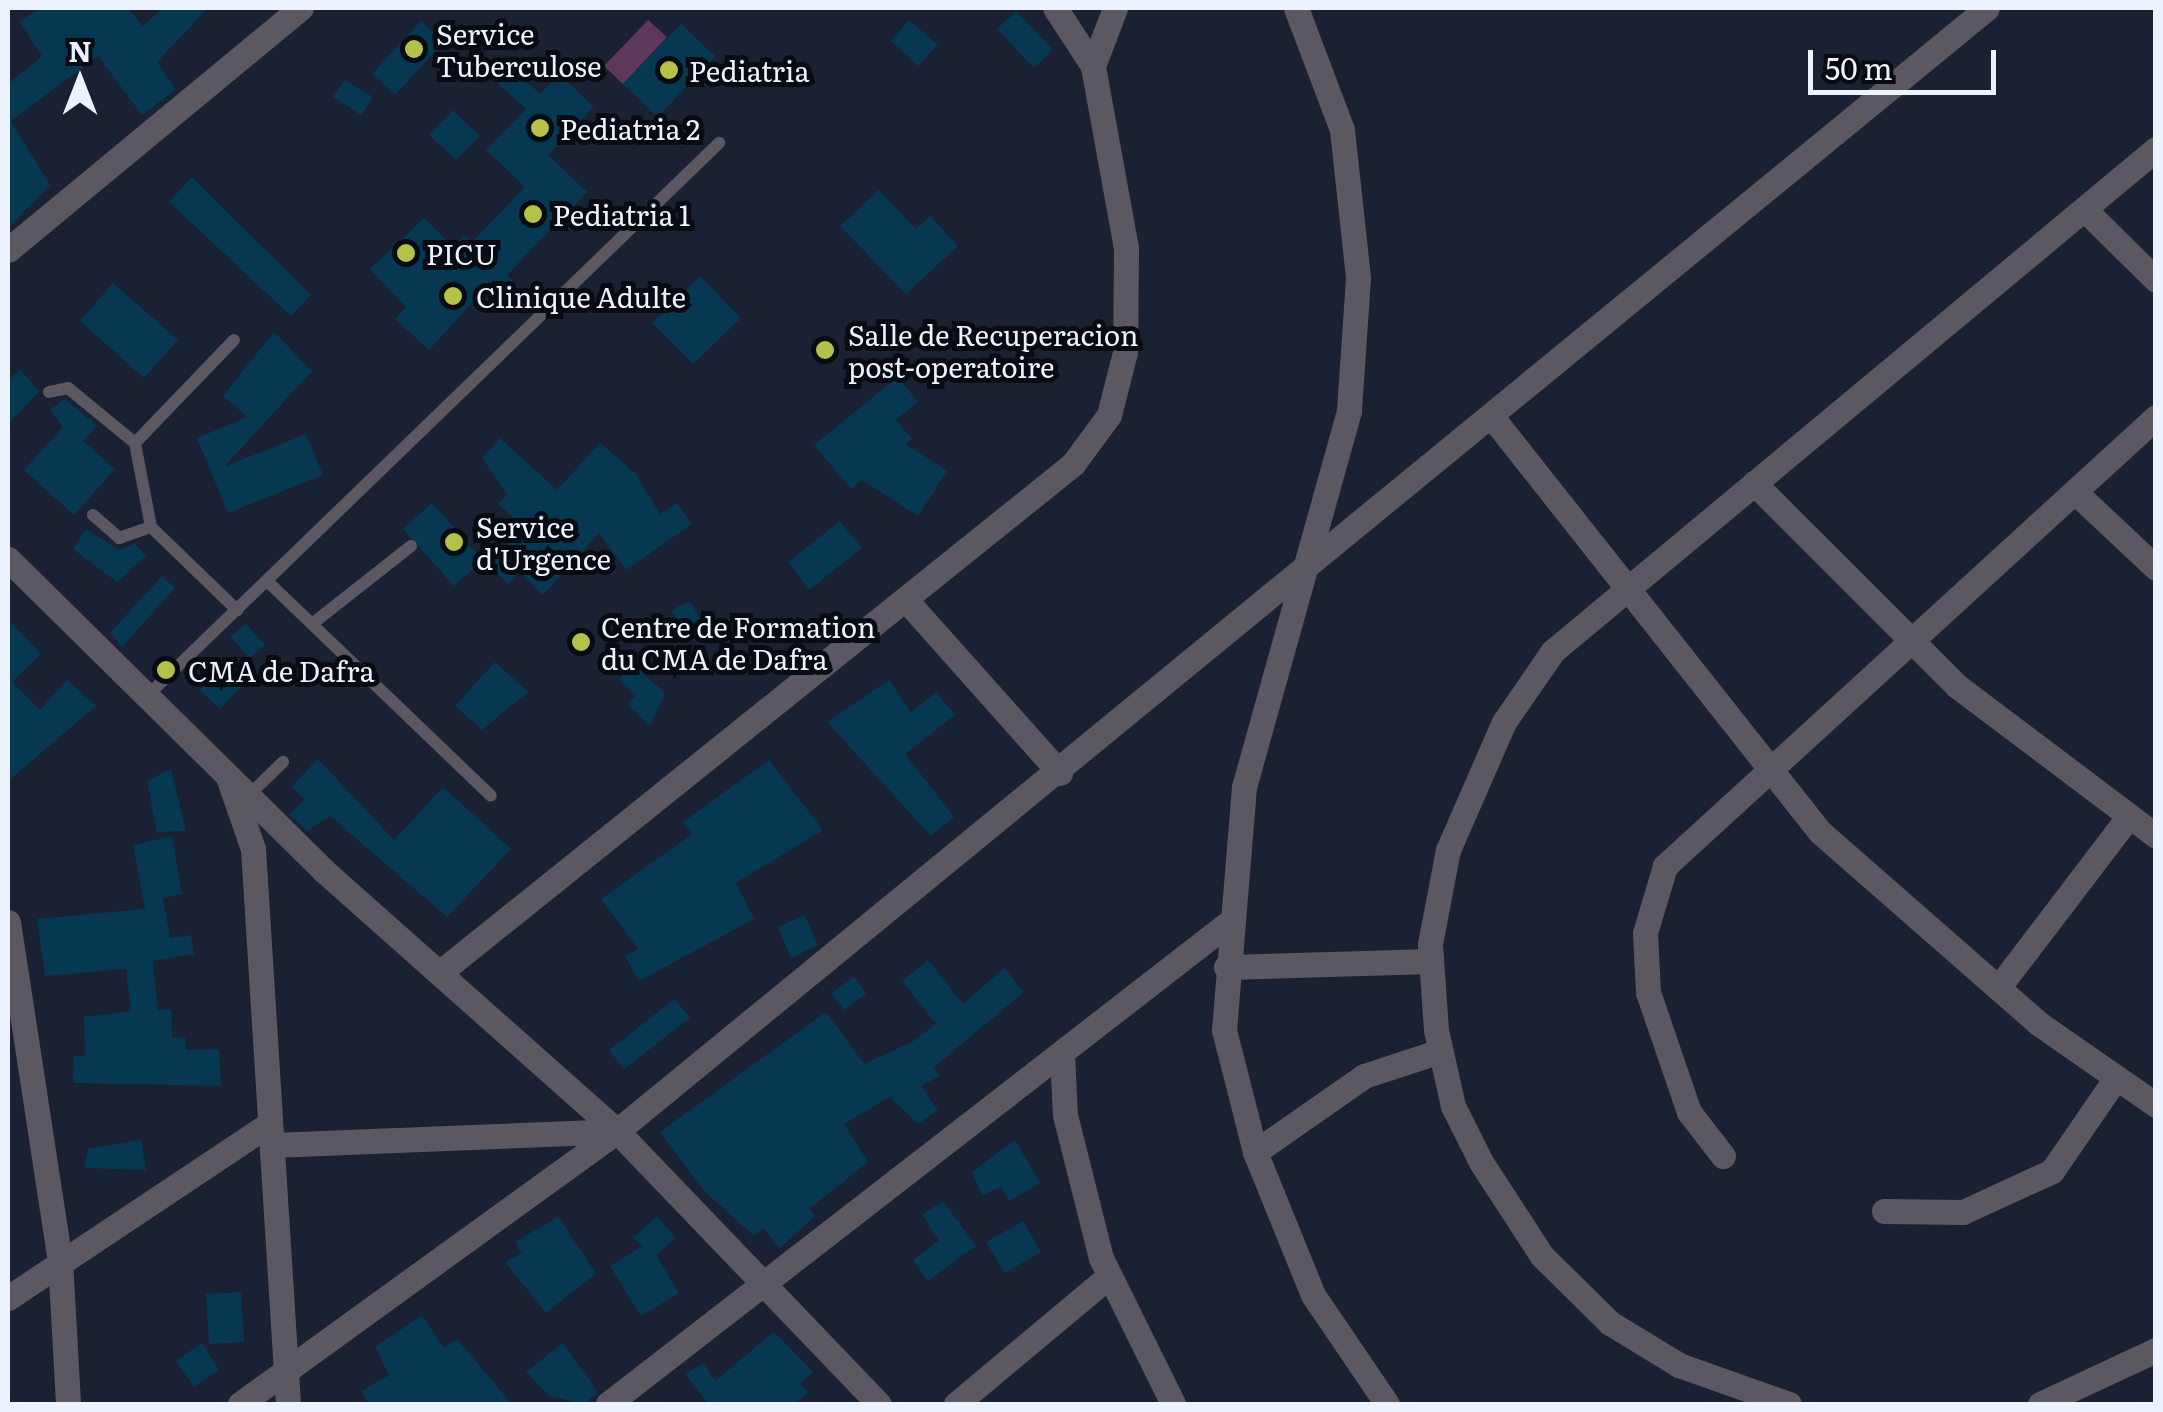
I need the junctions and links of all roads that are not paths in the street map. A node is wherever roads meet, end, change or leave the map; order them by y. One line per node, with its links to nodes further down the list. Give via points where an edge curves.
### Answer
1 (1055, 8): 6 (street)
2 (1115, 8): 6 (street)
3 (1296, 8): 24 (street, via 1342,130 1358,278 1348,411)
4 (1988, 8): 14 (street)
5 (290, 11): 10 (street)
6 (1094, 66): 27 (street, via 1126,248 1125,352 1109,415 1074,464)
7 (719, 143): 25 (lane)
8 (2156, 150): 9 (street)
9 (2084, 208): 11 (street); 17 (street)
10 (8, 250)
11 (2156, 280)
12 (234, 340): 16 (lane)
13 (49, 392): 16 (lane, via 68,388)
14 (1492, 417): 24 (street); 26 (street)
15 (2156, 417): 18 (street)
16 (135, 443): 20 (lane)
17 (1754, 483): 26 (street); 30 (street)
18 (2075, 492): 23 (street); 30 (street)
19 (92, 515): 20 (lane, via 119,538)
20 (151, 526): 28 (lane)
21 (411, 546): 29 (lane)
22 (8, 559): 31 (street)
23 (2156, 568)
24 (1302, 574): 34 (street); 41 (street, via 1244,788)
25 (267, 581): 28 (lane); 29 (lane)
26 (1630, 586): 33 (street); 42 (street, via 1553,651 1504,722 1448,850)
27 (905, 599): 34 (street); 44 (street)
28 (236, 610): 31 (lane)
29 (312, 624): 37 (lane)
30 (1914, 642): 33 (street); 38 (street)
31 (147, 696): 35 (street)
32 (283, 762): 36 (lane)
33 (1769, 766): 45 (street, via 1820,832); 55 (street, via 1664,866 1644,933 1662,1052)
34 (1060, 773): 52 (street)
35 (227, 776): 36 (street); 53 (street, via 253,848)
36 (248, 796): 44 (street)
37 (490, 796)
38 (2130, 816): 39 (street); 45 (street)
39 (2156, 836)
40 (8, 922): 46 (street)
41 (1227, 924): 43 (street); 48 (street)
42 (1432, 961): 43 (street); 47 (street)
43 (1226, 967): 54 (street, via 1224,1030)
44 (443, 970): 52 (street)
45 (1998, 988): 50 (street)
46 (31, 1040): 49 (street); 57 (street)
47 (1440, 1051): 54 (street, via 1364,1076); 71 (street, via 1454,1106 1542,1256 1610,1323 1679,1364)
48 (1062, 1054): 58 (street, via 1080,1190); 59 (street)
49 (8, 1055)
50 (2116, 1078): 51 (street); 56 (street, via 2052,1172 1962,1212)
51 (2156, 1105)
52 (617, 1130): 53 (street); 59 (street); 62 (street)
53 (271, 1134): 57 (street); 62 (street)
54 (1255, 1152): 70 (street, via 1313,1295)
55 (1723, 1156)
56 (1884, 1211)
57 (60, 1260): 60 (street); 63 (street)
58 (1109, 1276): 68 (street); 69 (street)
59 (766, 1287): 66 (street); 67 (street)
60 (8, 1298)
61 (2156, 1350): 72 (street)
62 (290, 1368): 64 (street); 65 (street)
63 (68, 1404)
64 (240, 1404)
65 (288, 1404)
66 (608, 1404)
67 (879, 1404)
68 (956, 1404)
69 (1173, 1404)
70 (1387, 1404)
71 (1789, 1404)
72 (2040, 1404)

